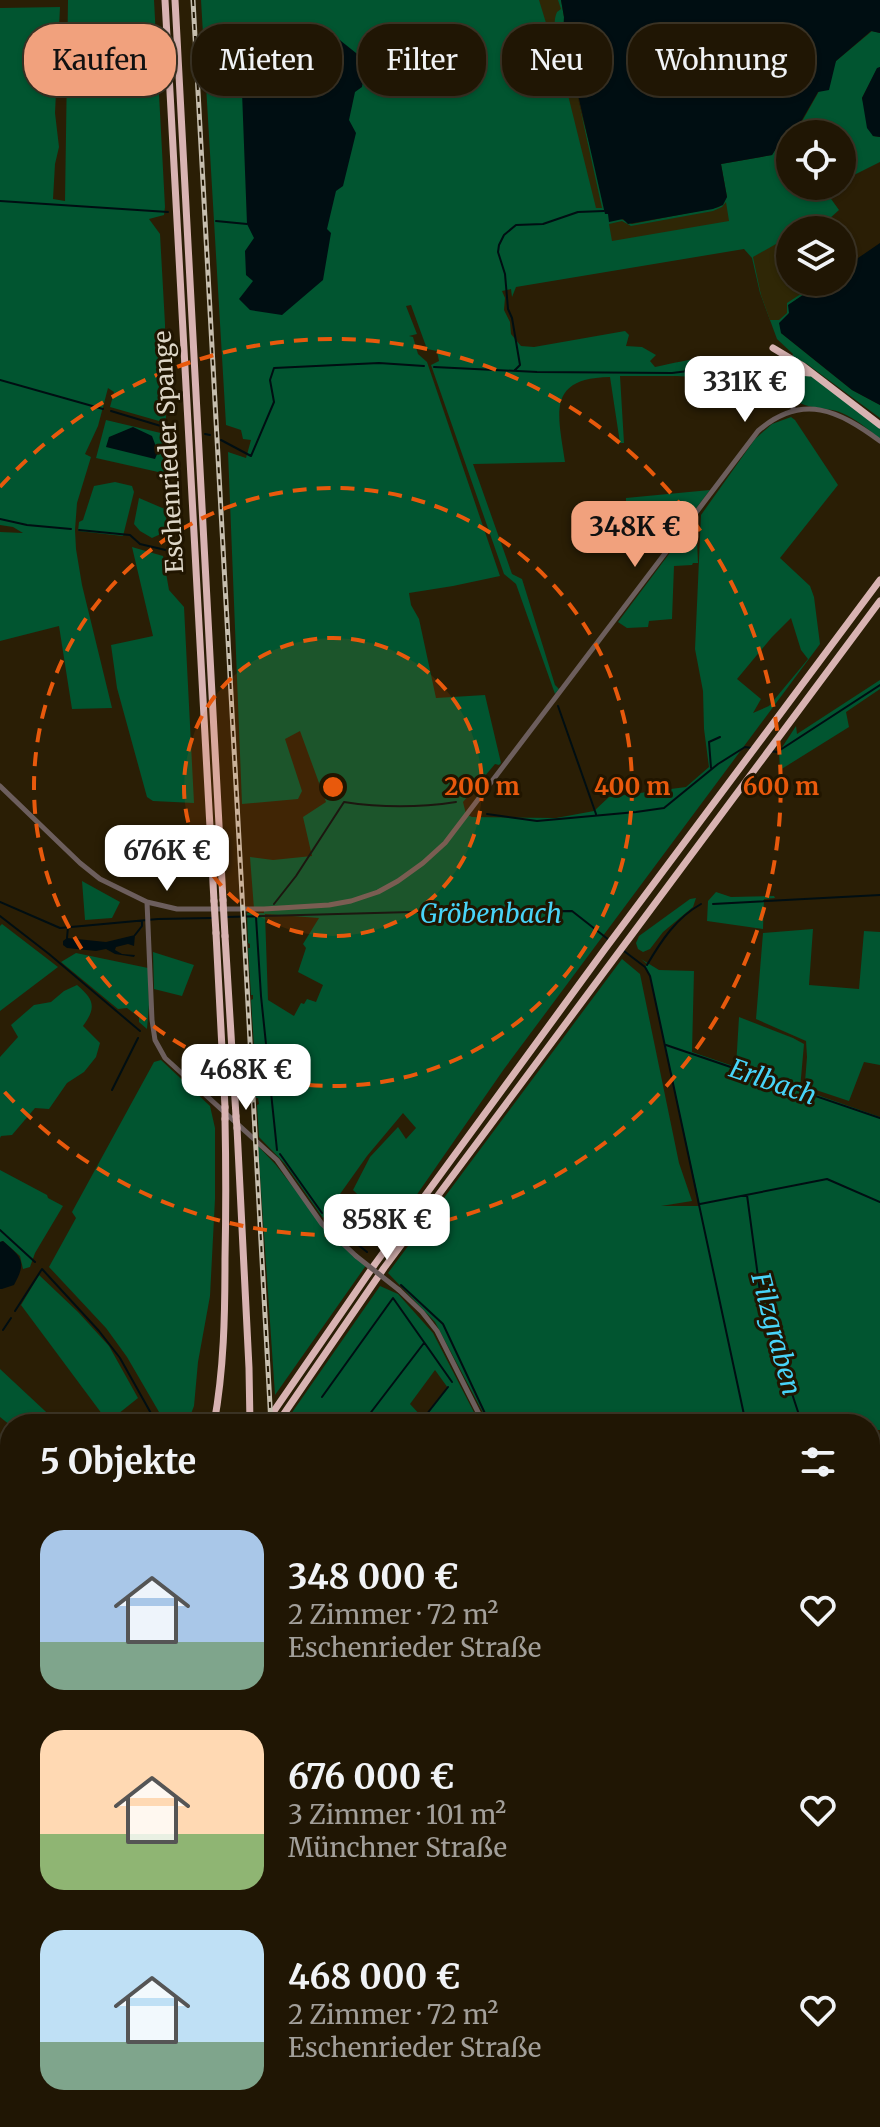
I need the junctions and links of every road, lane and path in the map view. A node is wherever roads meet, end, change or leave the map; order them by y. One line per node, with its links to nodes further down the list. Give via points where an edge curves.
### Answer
1 (165, 0): 15 (highway, Eschenrieder Spange, bridge, via 225,1107 225,1326)
2 (175, 0): 16 (highway, Eschenrieder Spange, bridge)
3 (773, 348): 4 (highway)
4 (803, 366): 5 (highway); 6 (highway)
5 (779, 367): 7 (street)
6 (812, 374): 7 (highway, via 804,371); 9 (highway)
7 (782, 378): 8 (street)
8 (794, 411): 10 (street, via 839,414); 14 (street, via 753,437 445,843 410,873 378,892 341,903 194,910)
9 (880, 425)
10 (880, 441)
11 (880, 580): 17 (highway, via 375,1264)
12 (880, 601): 18 (highway, via 384,1268)
13 (0, 786): 14 (street, via 91,872)
14 (147, 902): 19 (street, bridge, via 152,1020 165,1058 277,1160 322,1224 422,1312)
15 (216, 1414)
16 (250, 1414)
17 (272, 1414)
18 (284, 1414)
19 (479, 1414)

